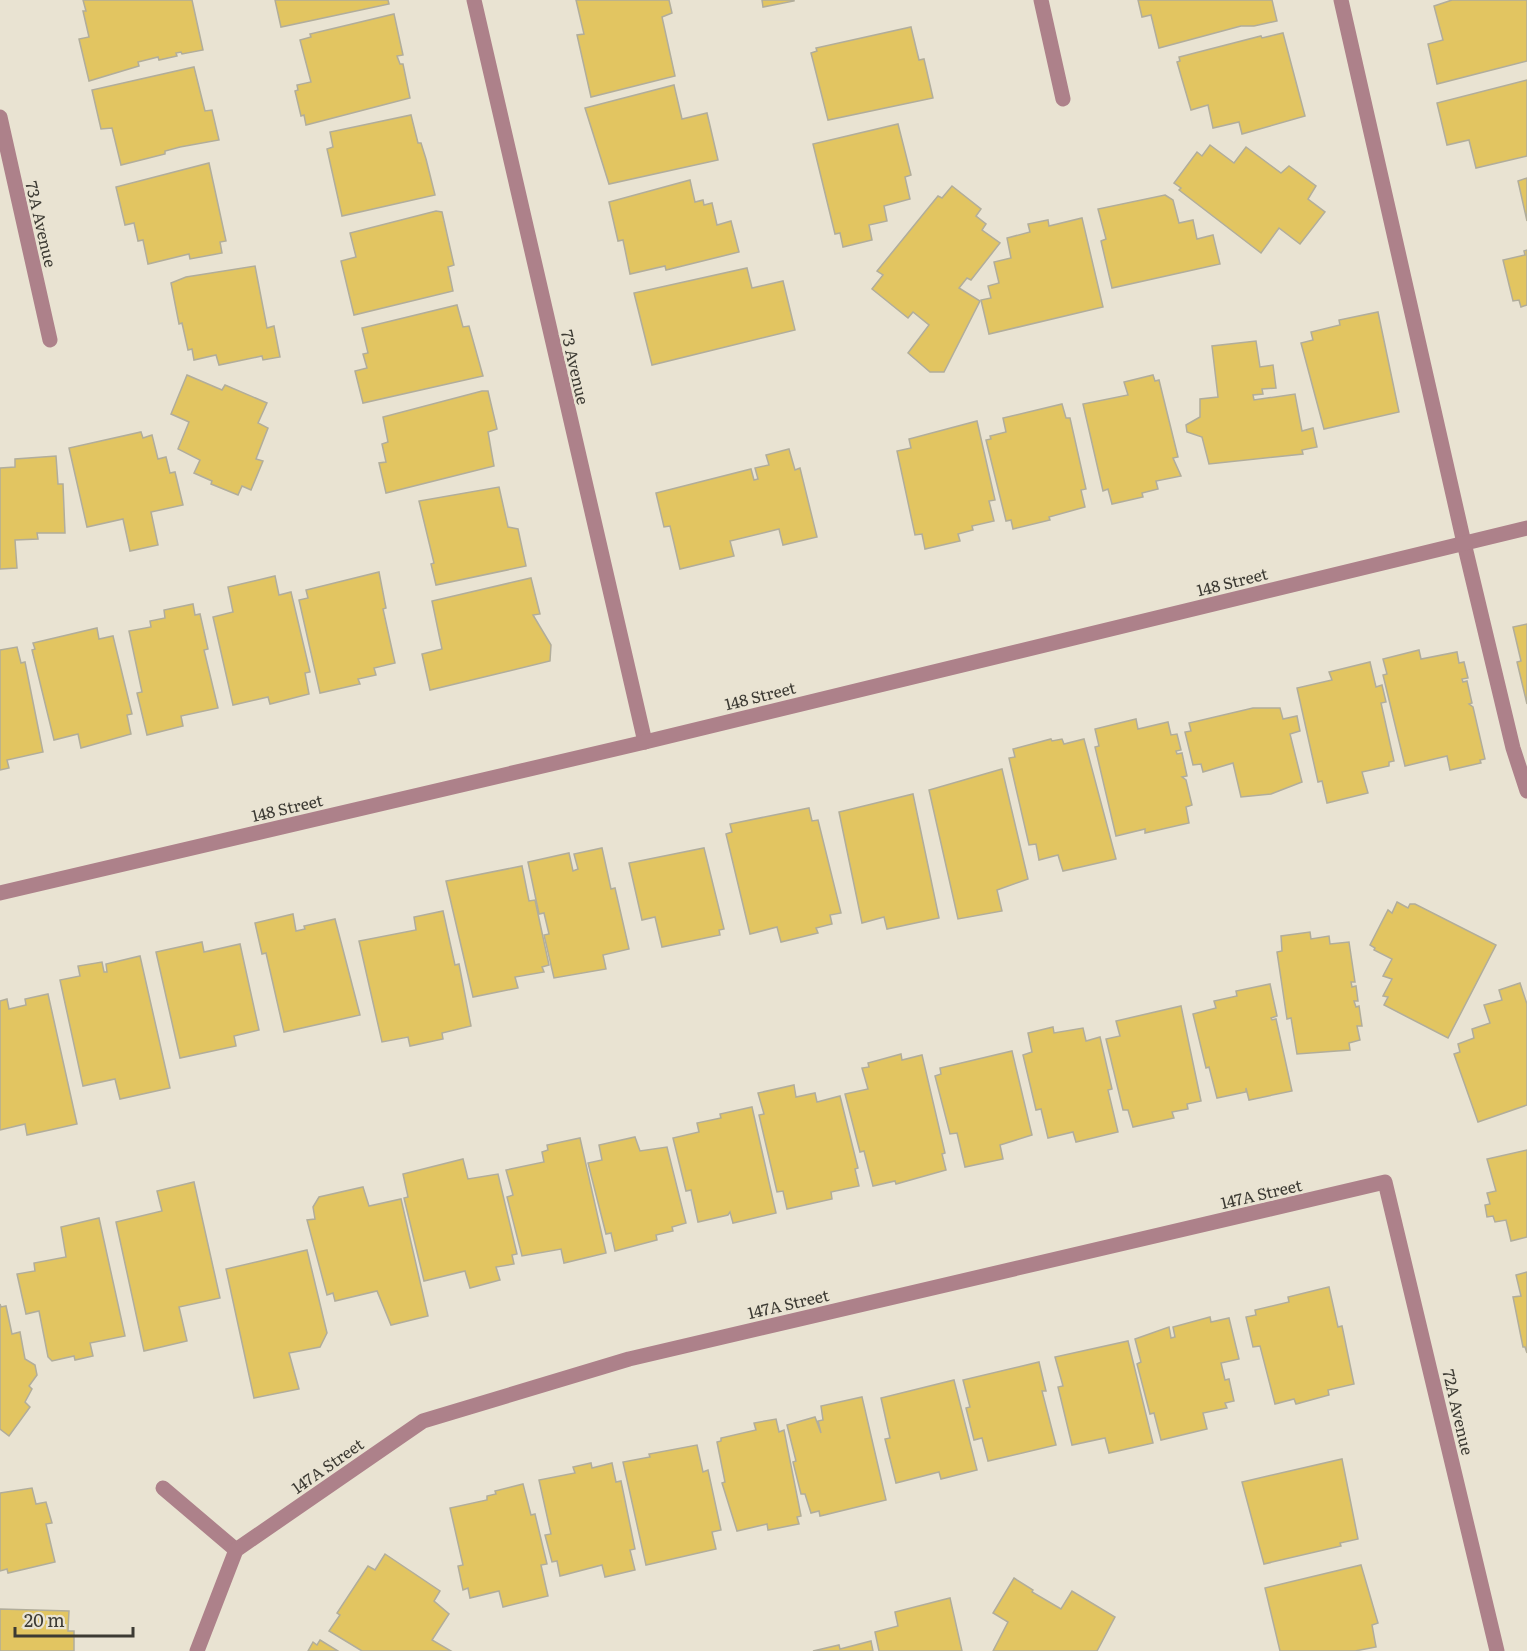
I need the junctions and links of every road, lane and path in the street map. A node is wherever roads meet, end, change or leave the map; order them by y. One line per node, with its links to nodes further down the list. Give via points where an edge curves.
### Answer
1 (474, 0): 9 (street, 73 Avenue)
2 (1041, 0): 4 (street)
3 (1341, 0): 8 (street)
4 (1063, 99)
5 (0, 117): 6 (street, 73A Avenue)
6 (50, 340)
7 (1527, 528): 8 (street, 148 Street)
8 (1464, 543): 9 (street, 148 Street); 10 (street)
9 (645, 742): 11 (street, 148 Street)
10 (1527, 791)
11 (0, 893)
12 (1385, 1182): 14 (street, 147A Street, via 629,1359 423,1421); 16 (street, 72A Avenue)
13 (163, 1488): 14 (street)
14 (236, 1550): 15 (street)
15 (197, 1651)
16 (1497, 1651)

